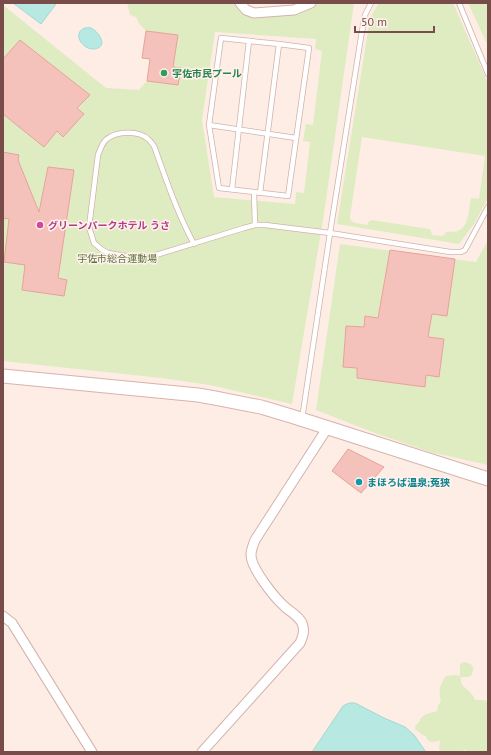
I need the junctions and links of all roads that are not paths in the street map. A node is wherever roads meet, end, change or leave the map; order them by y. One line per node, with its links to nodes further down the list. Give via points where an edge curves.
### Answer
1 (240, 3): 2 (street, via 246,10 254,13 294,10)
2 (311, 3)
3 (370, 3): 17 (lane, via 361,37)
4 (459, 3): 7 (lane)
5 (249, 41): 6 (lane); 8 (lane, via 221,38); 9 (lane)
6 (279, 44): 10 (lane); 11 (lane, via 309,48)
7 (488, 74)
8 (209, 125): 9 (lane); 12 (lane, via 219,188)
9 (239, 129): 10 (lane); 12 (lane)
10 (268, 134): 11 (lane); 14 (lane)
11 (296, 138): 14 (lane, via 288,196)
12 (232, 189): 13 (lane)
13 (254, 192): 14 (lane); 16 (lane)
14 (260, 193)
15 (488, 207): 17 (lane, via 462,252)
16 (255, 225): 17 (lane); 18 (lane)
17 (330, 233): 20 (lane)
18 (194, 244): 18 (lane, via 143,259 108,253 94,243 89,227 98,155 102,144 109,137 118,133 129,133 149,139)
19 (3, 376): 20 (street, via 181,393 261,407)
20 (302, 419): 21 (street)
21 (328, 427): 22 (street); 25 (street, via 255,540 251,551 252,560 267,587 302,623 303,636 295,649)
22 (488, 479)
23 (3, 616): 24 (street, via 12,623)
24 (92, 752)
25 (202, 752)

